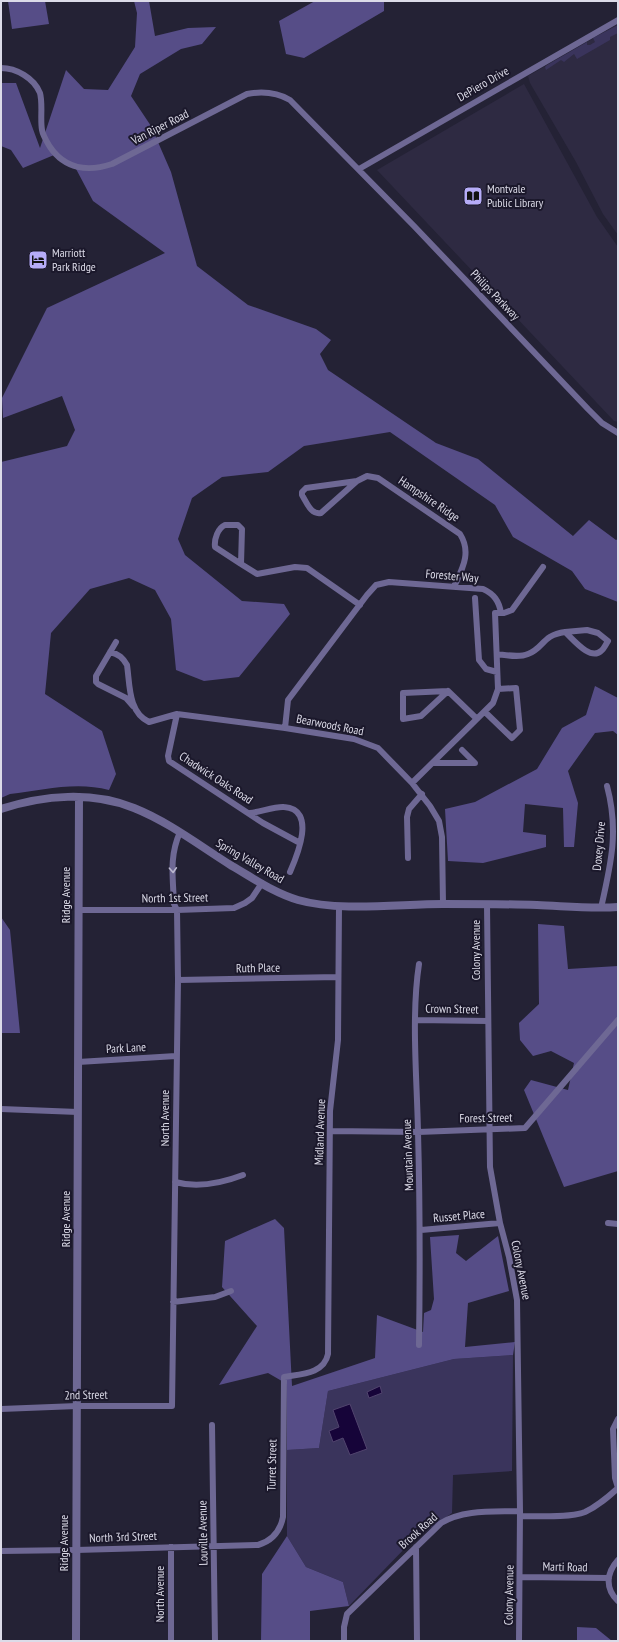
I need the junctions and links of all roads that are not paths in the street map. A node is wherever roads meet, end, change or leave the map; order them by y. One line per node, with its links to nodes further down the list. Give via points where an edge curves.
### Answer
1 (618, 20): 3 (street, DePiero Drive)
2 (1, 68): 3 (street, Van Riper Road, via 19,72 30,79 40,94 42,131 46,141 64,161 78,168 94,169 112,164 247,94 265,92 282,96 296,105)
3 (359, 169): 4 (street, Philips Parkway, via 588,410)
4 (618, 433)
5 (357, 481): 5 (street, Hampshire Ridge, via 306,488 302,495 312,511 318,514); 8 (street, Hampshire Ridge, via 367,476 378,478 460,534 464,540 466,553)
6 (241, 564): 6 (street, via 216,547 215,542 222,526 238,525 242,529); 10 (street, via 257,574 295,567 307,568)
7 (543, 567): 11 (street, via 512,610)
8 (454, 587): 10 (street, Forester Way, via 382,582 371,589); 11 (street, Forester Way, via 477,588 489,592 497,601)
9 (476, 598): 16 (street, via 478,655 486,669)
10 (360, 605): 23 (street, Forester Way, via 288,700)
11 (500, 613): 15 (street, via 496,613)
12 (565, 632): 12 (street, via 587,652 593,654 601,651 608,641 592,631); 15 (street, via 547,638 524,656)
13 (116, 642): 14 (street, Bearwoods Road)
14 (110, 652): 19 (street, via 121,656 127,665); 19 (street, Bearwoods Road, via 96,676 96,682 126,698)
15 (497, 654): 16 (street)
16 (497, 672): 17 (street)
17 (498, 689): 20 (street, via 493,703); 20 (street, via 516,688 520,730 512,738)
18 (448, 691): 18 (street, via 403,693 403,718 421,716); 22 (street)
19 (133, 706): 21 (street, Bearwoods Road, via 139,716 149,722)
20 (485, 712): 22 (street)
21 (177, 714): 23 (street, Bearwoods Road); 31 (street, Chadwick Oaks Road, via 169,761)
22 (477, 719): 25 (street)
23 (284, 728): 26 (street, Bearwoods Road, via 354,739 372,745)
24 (462, 750): 25 (street, via 475,763)
25 (433, 763): 26 (street)
26 (412, 783): 28 (street, Bearwoods Road)
27 (606, 786): 41 (street, Doxey Drive, via 612,810 613,839 612,857)
28 (422, 794): 34 (street, via 409,809 407,817); 37 (street, Bearwoods Road, via 439,821 442,837)
29 (79, 797): 30 (street, Spring Valley Road, via 43,799); 32 (street, Spring Valley Road, via 102,799 134,808); 42 (street, Ridge Avenue)
30 (1, 808)
31 (250, 813): 33 (street); 33 (street, via 284,807 297,811 302,821)
32 (180, 832): 36 (street, Spring Valley Road); 43 (street, North Avenue, one-way to 43, via 172,856 174,904)
33 (300, 843): 35 (street, via 300,851)
34 (408, 858)
35 (290, 872)
36 (262, 884): 39 (street, Spring Valley Road, via 299,900); 43 (street, North 1st Street, via 252,898 234,908)
37 (443, 904): 38 (street, Spring Valley Road); 39 (street, Spring Valley Road)
38 (487, 905): 41 (street, Spring Valley Road); 49 (street, Colony Avenue)
39 (339, 906): 45 (street, Midland Avenue)
40 (618, 907): 41 (street, Spring Valley Road)
41 (601, 908)
42 (78, 910): 43 (street, North 1st Street); 51 (street, Ridge Avenue)
43 (177, 910): 46 (street, North Avenue)
44 (419, 964): 47 (street, Mountain Avenue)
45 (338, 977): 46 (street, Ruth Place); 55 (street, Midland Avenue, via 338,1040)
46 (178, 980): 50 (street, North Avenue)
47 (416, 1020): 49 (street, Crown Street); 56 (street, Mountain Avenue)
48 (618, 1020): 54 (street, Forest Street, via 525,1128)
49 (488, 1021): 54 (street, Colony Avenue)
50 (176, 1056): 51 (street, Park Lane); 58 (street, North Avenue)
51 (78, 1062): 53 (street, Ridge Avenue)
52 (1, 1109): 53 (street)
53 (78, 1112): 67 (street, Ridge Avenue)
54 (488, 1128): 56 (street, Forest Street); 59 (street, Colony Avenue, via 490,1167)
55 (330, 1131): 56 (street, Forest Street); 66 (street, Midland Avenue)
56 (418, 1132): 62 (street, Mountain Avenue)
57 (243, 1175): 58 (street, via 219,1182)
58 (175, 1182): 64 (street, North Avenue)
59 (500, 1223): 62 (street, Russet Place); 73 (street, Colony Avenue, via 517,1300)
60 (608, 1223): 61 (street)
61 (618, 1224)
62 (421, 1230): 65 (street, Mountain Avenue)
63 (231, 1291): 64 (street, via 215,1297)
64 (173, 1302): 68 (street, North Avenue)
65 (419, 1345)
66 (327, 1360): 74 (street, Turret Street, via 316,1371 284,1377 283,1517 279,1530 271,1539 258,1545)
67 (77, 1406): 68 (street, 2nd Street); 69 (street, 2nd Street); 77 (street, Ridge Avenue)
68 (172, 1406)
69 (1, 1409)
70 (618, 1418): 72 (street, via 613,1429 615,1478)
71 (212, 1425): 74 (street, Louville Avenue)
72 (618, 1488): 73 (street, Brook Road, via 584,1512 566,1515)
73 (520, 1513): 76 (street, Brook Road, via 454,1516 441,1523); 80 (street, Colony Avenue)
74 (214, 1546): 75 (street, North 3rd Street); 85 (street, Louville Avenue)
75 (171, 1547): 77 (street, North 3rd Street); 84 (street, North Avenue)
76 (416, 1547): 86 (street, Brook Road, via 347,1614); 87 (street)
77 (76, 1550): 78 (street, North 3rd Street); 83 (street, Ridge Avenue)
78 (1, 1551)
79 (618, 1560): 81 (street)
80 (520, 1577): 81 (street, Marti Road); 88 (street, Colony Avenue)
81 (609, 1578): 82 (street, via 608,1586)
82 (618, 1601)
83 (76, 1641)
84 (171, 1641)
85 (214, 1641)
86 (344, 1641)
87 (416, 1641)
88 (519, 1641)

